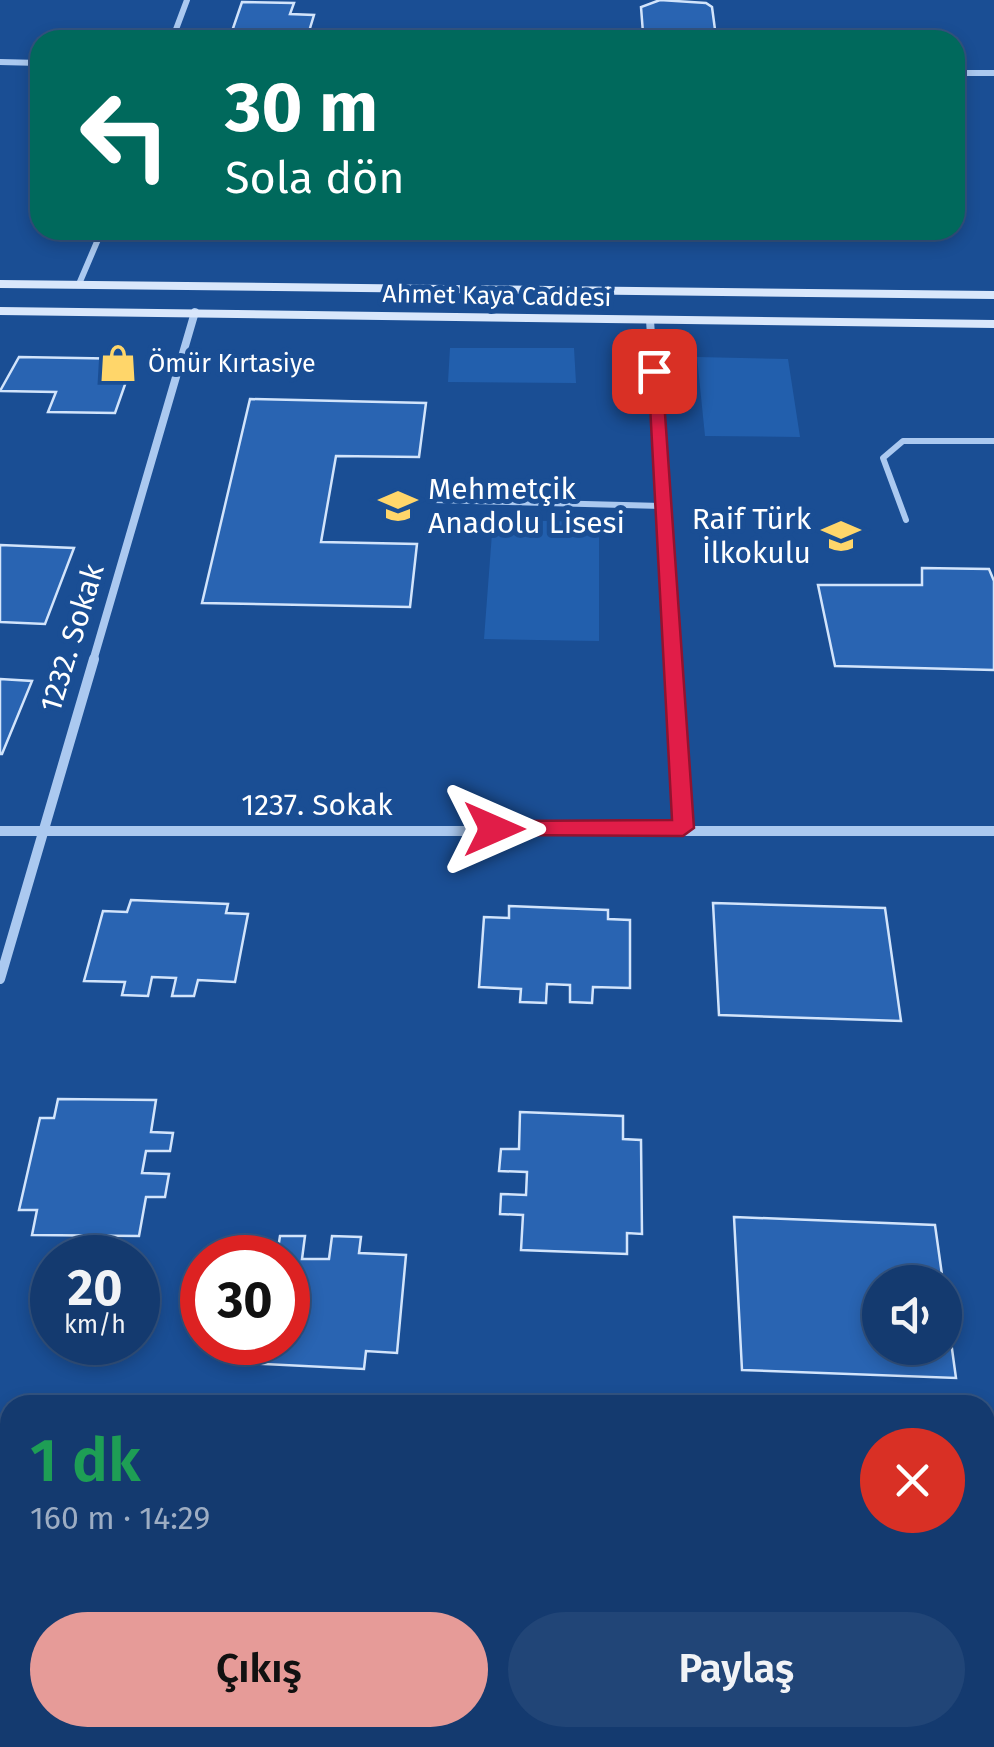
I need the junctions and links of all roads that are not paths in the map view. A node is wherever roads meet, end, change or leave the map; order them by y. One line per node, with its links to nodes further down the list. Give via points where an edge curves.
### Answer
1 (187, 0): 2 (street)
2 (176, 30)
3 (0, 62): 4 (street)
4 (30, 62)
5 (965, 73): 6 (street)
6 (994, 73)
7 (98, 240): 9 (street)
8 (0, 284): 9 (main road)
9 (80, 284): 10 (main road)
10 (994, 295)
11 (0, 311): 12 (main road, Ahmet Kaya Caddesi)
12 (195, 312): 13 (main road, Ahmet Kaya Caddesi); 22 (street, 1232. Sokak)
13 (650, 320): 14 (main road, Ahmet Kaya Caddesi); 17 (street)
14 (994, 324)
15 (994, 441): 18 (lane, via 904,441 884,458)
16 (433, 500): 17 (lane)
17 (662, 506): 19 (street)
18 (906, 520)
19 (683, 828): 21 (street, 1237. Sokak); 22 (street, 1237. Sokak)
20 (0, 831): 22 (street, 1237. Sokak)
21 (994, 831)
22 (40, 832): 23 (street, 1232. Sokak)
23 (0, 979)

